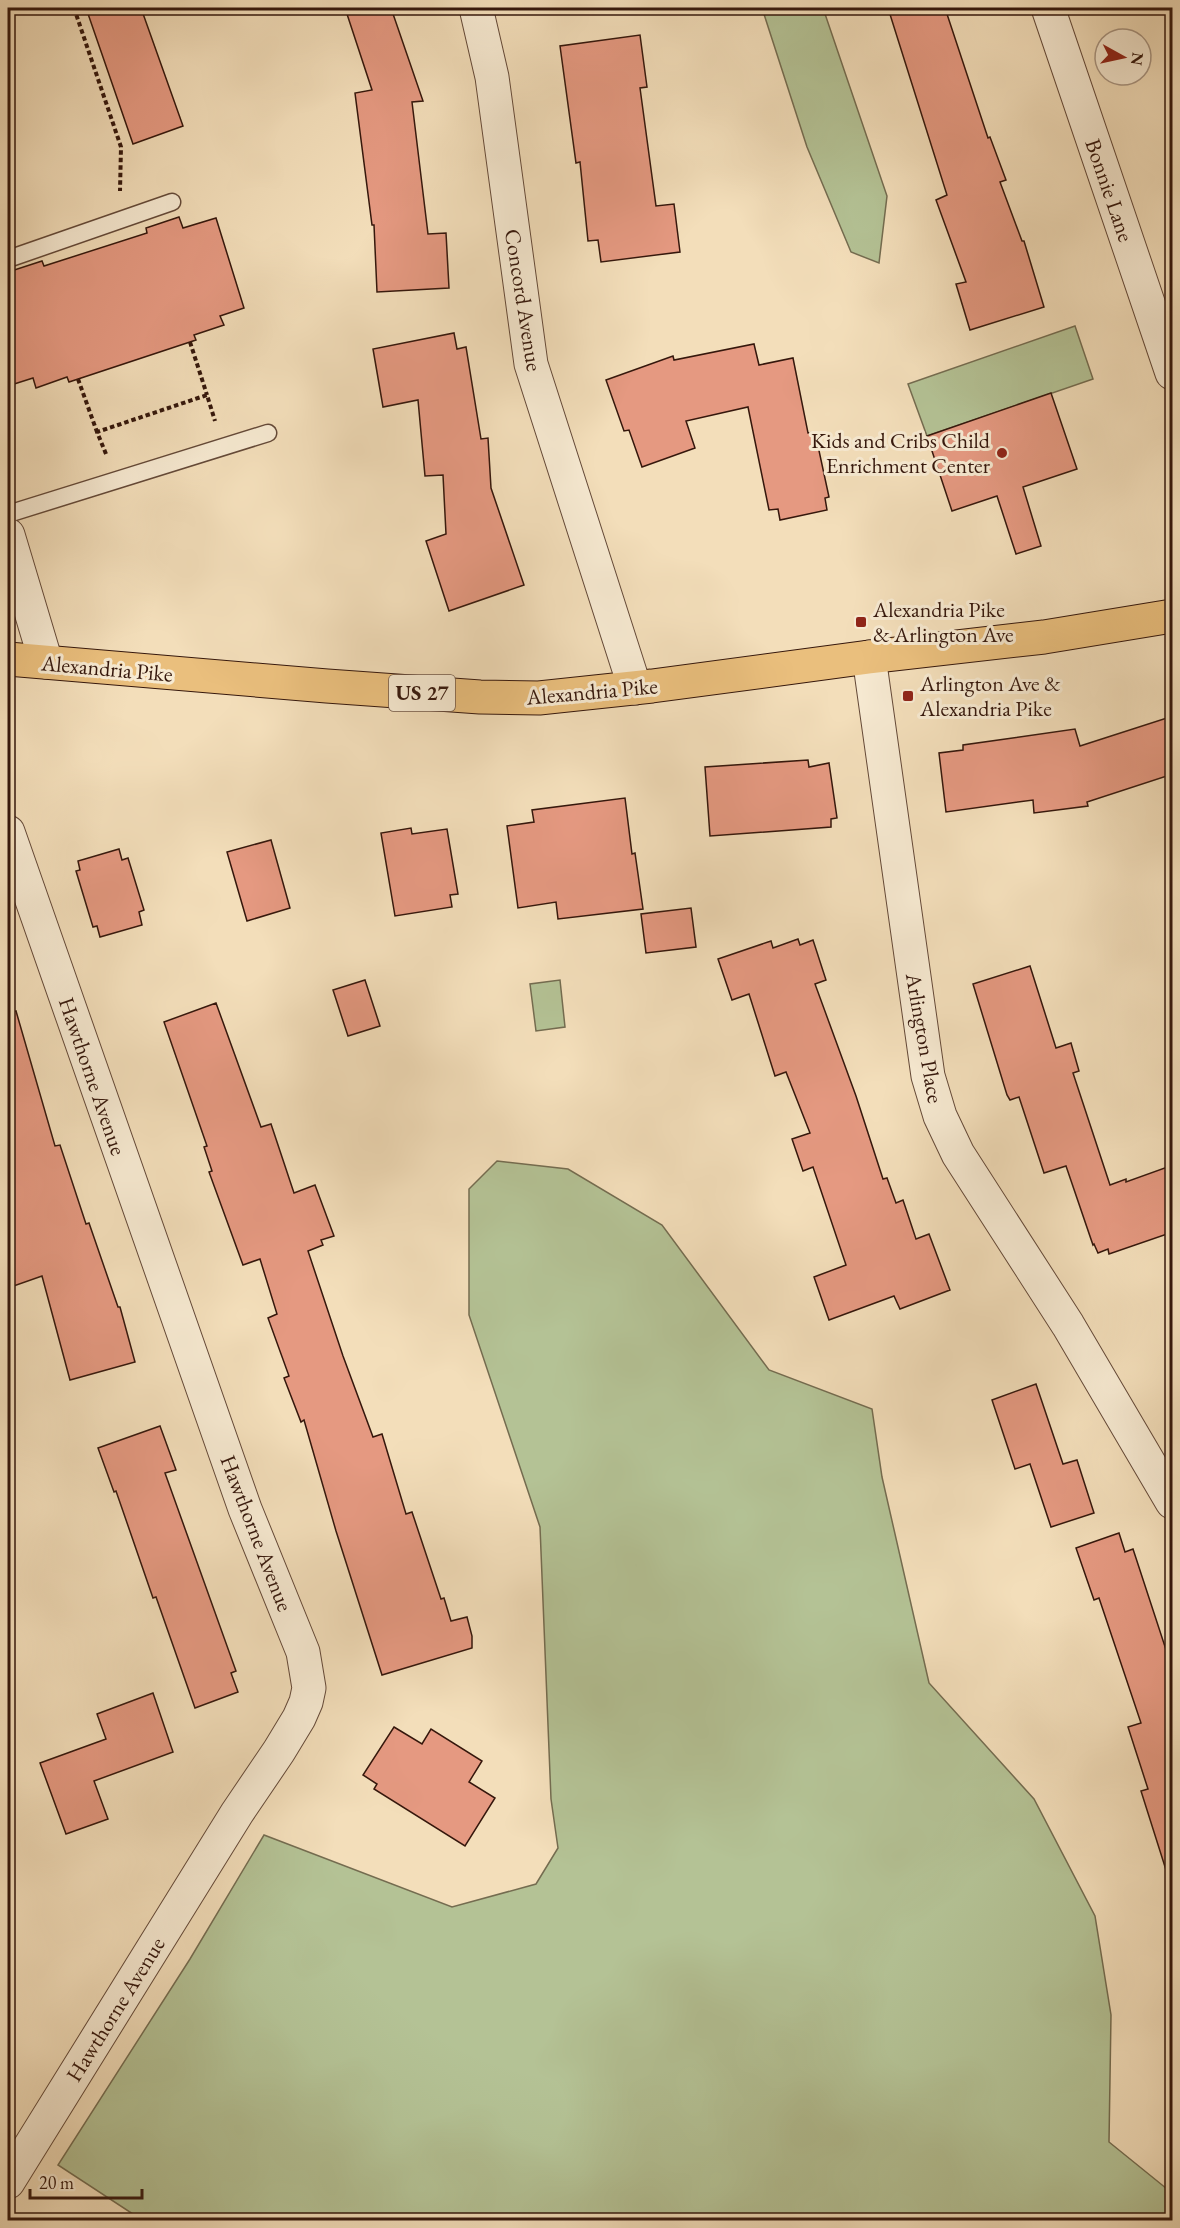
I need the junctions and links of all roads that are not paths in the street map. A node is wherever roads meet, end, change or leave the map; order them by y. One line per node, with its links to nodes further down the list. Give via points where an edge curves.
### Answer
1 (476, 8): 13 (street, Concord Avenue, via 492,77 531,363)
2 (1048, 8): 5 (street, Bonnie Lane)
3 (172, 202): 4 (lane)
4 (8, 259)
5 (1173, 373)
6 (268, 433): 7 (lane)
7 (8, 514)
8 (8, 535): 12 (street)
9 (1173, 616): 10 (main road, Alexandria Pike / US 27, via 1044,637)
10 (869, 657): 13 (main road, Alexandria Pike / US 27); 15 (street, Arlington Place, via 928,1076 940,1116 958,1154 1068,1325)
11 (8, 659): 12 (main road, Alexandria Pike / US 27)
12 (45, 662): 13 (main road, Alexandria Pike / US 27, via 480,697 539,698)
13 (635, 688)
14 (8, 832): 16 (street, Hawthorne Avenue, via 245,1509 303,1652 309,1688 299,1718 279,1751)
15 (1173, 1502)
16 (8, 2182)

